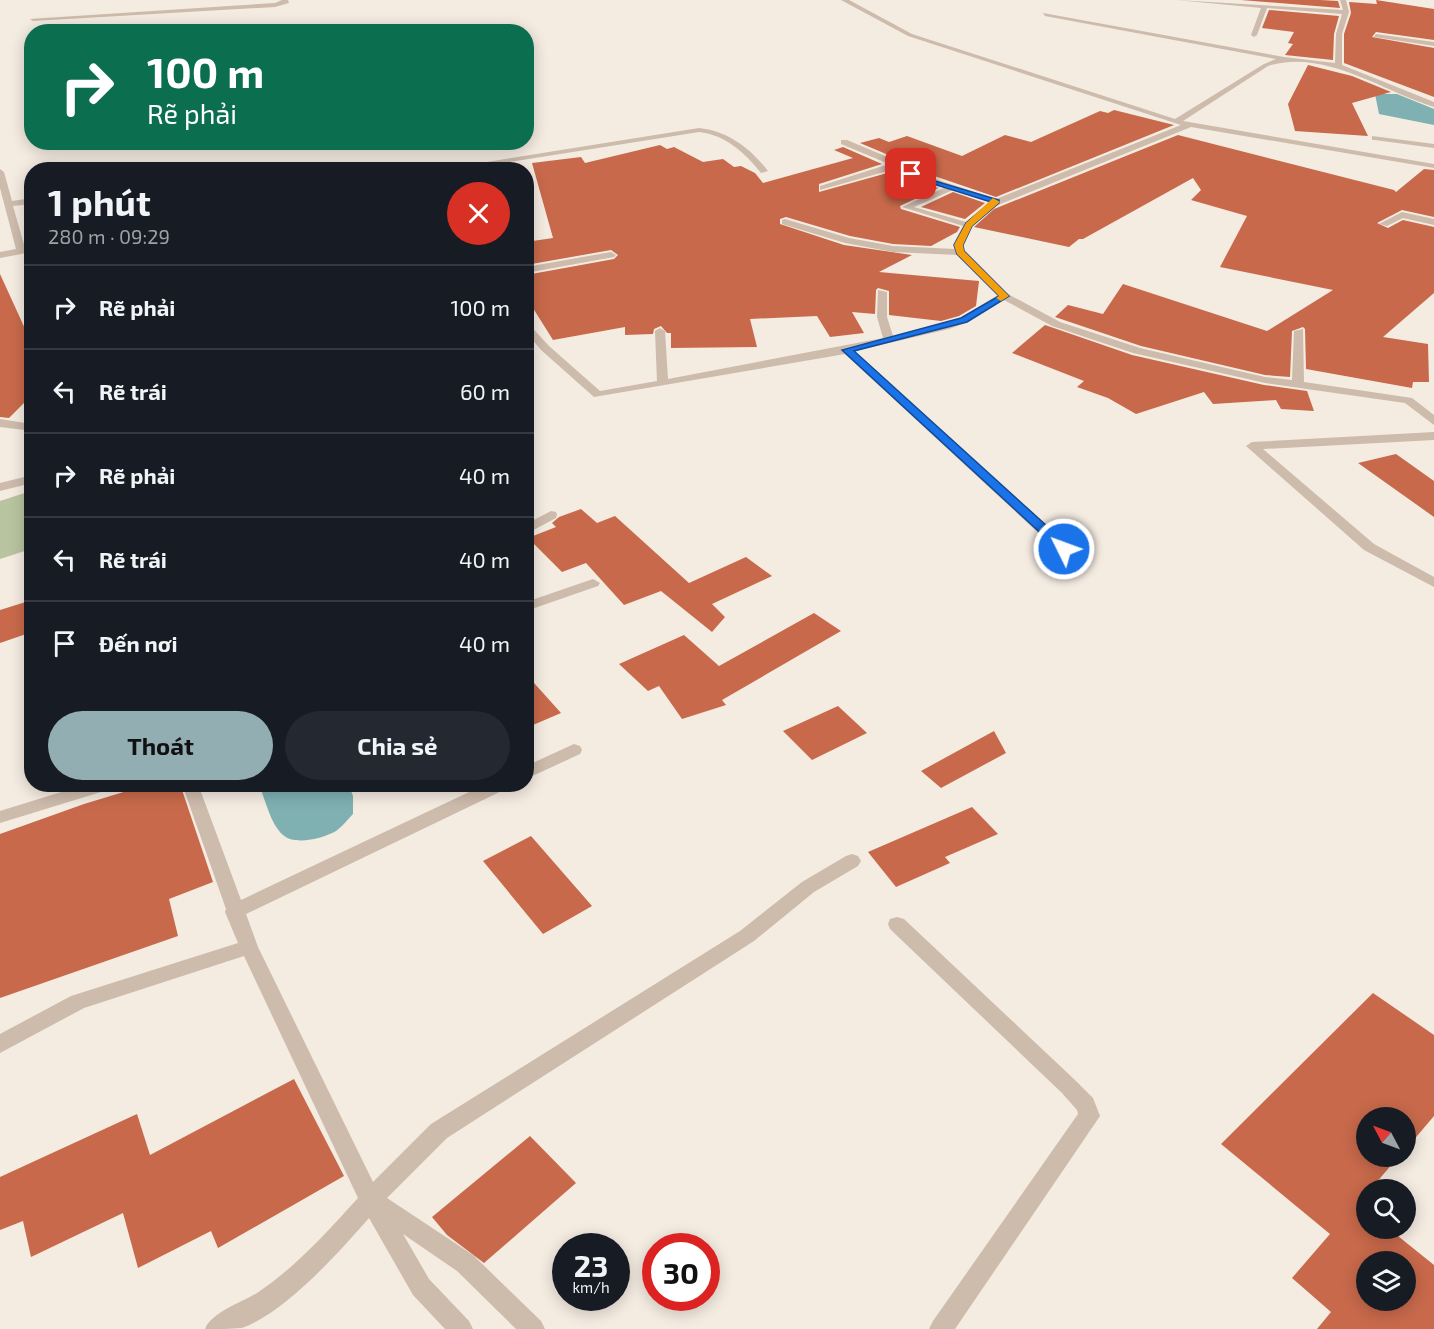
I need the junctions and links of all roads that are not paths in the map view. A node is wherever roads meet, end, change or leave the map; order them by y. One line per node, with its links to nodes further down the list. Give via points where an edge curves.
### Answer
1 (285, 0): 8 (street, via 286,3 274,5)
2 (844, 0): 15 (street, via 910,34)
3 (1179, 0): 5 (street)
4 (1343, 0): 6 (street)
5 (1264, 6): 6 (street); 9 (street)
6 (1346, 12): 13 (street, via 1339,34)
7 (1045, 14): 12 (street)
8 (33, 19)
9 (1254, 34)
10 (1376, 36): 11 (street)
11 (1434, 44)
12 (1284, 59): 13 (street); 15 (street, via 1266,65)
13 (1338, 66): 14 (street)
14 (1434, 105)
15 (1176, 122): 16 (street)
16 (1191, 124): 21 (street); 28 (street)
17 (1374, 138): 19 (street)
18 (844, 142): 22 (street, via 894,163)
19 (1434, 146)
20 (493, 162): 23 (street, via 699,130 719,133)
21 (1434, 166)
22 (891, 167): 25 (street); 26 (street)
23 (764, 171)
24 (0, 172): 29 (street)
25 (823, 188)
26 (951, 188): 28 (street); 33 (street, via 906,207)
27 (24, 202): 29 (street)
28 (996, 202): 33 (street)
29 (9, 204): 34 (street)
30 (785, 222): 36 (street, via 848,241 893,249)
31 (1434, 222): 32 (street, via 1402,215)
32 (1384, 224)
33 (969, 225): 36 (street, via 958,245)
34 (24, 245)
35 (24, 250): 37 (street)
36 (960, 252): 41 (street)
37 (0, 255)
38 (611, 255): 39 (street)
39 (534, 269)
40 (882, 292): 45 (street, via 882,317)
41 (1004, 296): 45 (street, via 964,320); 48 (street, via 1056,324 1137,351)
42 (660, 331): 47 (street)
43 (1299, 331): 48 (street)
44 (534, 334): 47 (street, via 598,395)
45 (889, 339): 46 (street)
46 (847, 350): 47 (street); 57 (street)
47 (663, 383)
48 (1298, 385): 49 (street, via 1408,400)
49 (1434, 421)
50 (0, 423): 51 (street)
51 (24, 427)
52 (1434, 436): 59 (street, via 1252,446 1369,546)
53 (24, 481): 54 (street)
54 (0, 487)
55 (551, 515): 56 (street)
56 (534, 525)
57 (1064, 549)
58 (593, 583): 60 (street)
59 (1434, 583)
60 (534, 604)
61 (574, 750): 62 (street)
62 (534, 769)
63 (82, 792): 66 (street)
64 (193, 792): 68 (street)
65 (485, 792): 68 (street)
66 (0, 817)
67 (852, 861): 72 (street, via 808,887 747,936 439,1131)
68 (234, 912): 70 (street)
69 (897, 924): 76 (street, via 1070,1087 1086,1105 1089,1116)
70 (249, 947): 71 (street, via 78,1002); 72 (street)
71 (0, 1044)
72 (370, 1199): 73 (street, via 300,1274 257,1307); 74 (street, via 421,1287); 75 (street, via 465,1263)
73 (217, 1329)
74 (461, 1329)
75 (533, 1329)
76 (941, 1329)

